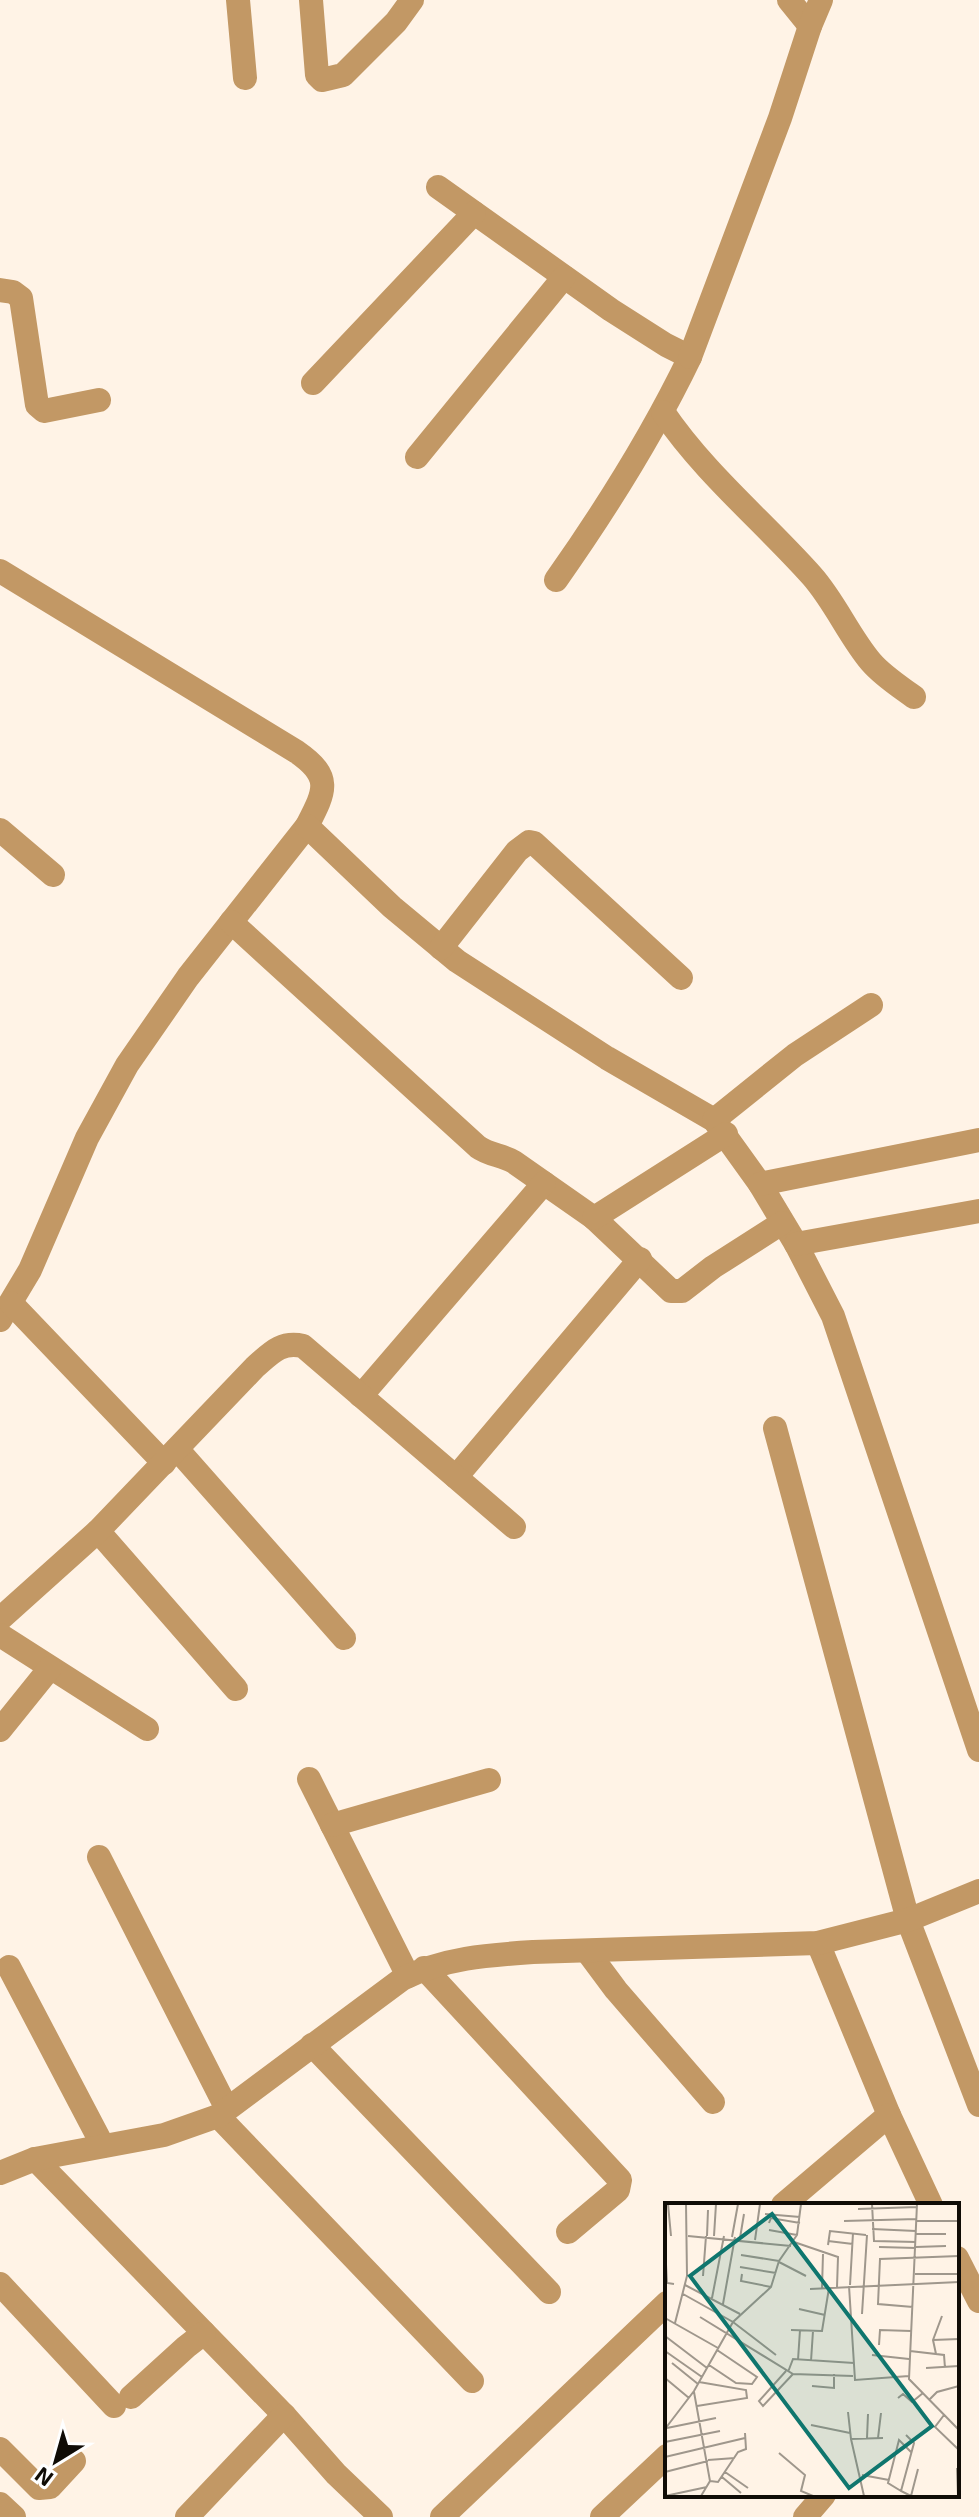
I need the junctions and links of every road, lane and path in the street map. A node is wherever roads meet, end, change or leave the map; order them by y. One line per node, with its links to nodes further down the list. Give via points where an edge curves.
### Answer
1 (238, 0): 7 (street)
2 (311, 0): 3 (street, via 317,75 322,80 343,75)
3 (412, 0)
4 (789, 0): 6 (street)
5 (821, 0): 6 (street)
6 (810, 26): 12 (street)
7 (245, 78)
8 (438, 187): 9 (street)
9 (474, 213): 10 (street); 13 (street)
10 (564, 277): 12 (street); 16 (street)
11 (0, 290): 14 (street, via 21,298 37,405 44,411)
12 (690, 357): 15 (street)
13 (313, 383)
14 (99, 400)
15 (663, 412): 18 (street); 19 (street, via 708,468 814,578 870,661)
16 (417, 457)
17 (0, 571): 20 (street, via 310,761 323,786)
18 (556, 580)
19 (914, 697)
20 (307, 826): 23 (street); 24 (street)
21 (0, 830): 22 (street)
22 (53, 875)
23 (231, 922): 29 (street, via 478,1147 507,1158); 36 (street, via 111,1091)
24 (441, 948): 25 (street, via 529,842); 27 (street)
25 (681, 978)
26 (871, 1005): 27 (street, via 795,1055)
27 (720, 1127): 30 (street); 32 (street)
28 (979, 1140): 30 (street)
29 (544, 1183): 32 (street); 37 (street)
30 (760, 1184): 33 (street)
31 (979, 1211): 34 (street)
32 (594, 1218): 35 (street)
33 (782, 1223): 34 (street); 35 (street, via 682,1291 671,1291)
34 (796, 1244): 50 (street, via 833,1316 853,1371)
35 (640, 1259): 40 (street)
36 (6, 1311): 39 (street)
37 (361, 1396): 39 (street, via 303,1346 278,1347); 40 (street)
38 (775, 1428): 56 (street)
39 (171, 1456): 42 (street); 45 (street)
40 (456, 1477): 41 (street)
41 (514, 1527)
42 (98, 1531): 43 (street); 47 (street)
43 (0, 1619)
44 (0, 1635): 46 (street)
45 (344, 1638)
46 (50, 1668): 48 (street); 49 (street)
47 (236, 1689)
48 (147, 1729)
49 (0, 1730)
50 (979, 1750)
51 (309, 1779): 53 (street)
52 (489, 1780): 53 (street)
53 (332, 1825): 60 (street)
54 (99, 1857): 64 (street)
55 (979, 1891): 56 (street)
56 (908, 1920): 57 (street); 63 (street)
57 (818, 1943): 58 (street); 65 (street)
58 (587, 1951): 60 (street, via 488,1955); 62 (street)
59 (9, 1967): 66 (street)
60 (416, 1972): 61 (street); 71 (street, via 620,2180 618,2190)
61 (312, 2045): 64 (street); 74 (street)
62 (713, 2102)
63 (979, 2105)
64 (222, 2112): 66 (street, via 164,2135); 78 (street)
65 (889, 2115): 69 (street); 70 (street)
66 (103, 2146): 67 (street)
67 (35, 2159): 68 (street); 77 (street)
68 (0, 2173)
69 (785, 2203)
70 (930, 2203)
71 (568, 2232)
72 (959, 2262): 75 (street)
73 (0, 2284): 77 (street, via 122,2402)
74 (549, 2292)
75 (979, 2301)
76 (665, 2305): 88 (street)
77 (204, 2333): 79 (street)
78 (472, 2381)
79 (284, 2415): 86 (street); 87 (street)
80 (0, 2449): 82 (street, via 39,2488 50,2487)
81 (665, 2458): 89 (street)
82 (74, 2461)
83 (822, 2497): 90 (street)
84 (0, 2504): 85 (street)
85 (14, 2517)
86 (187, 2517)
87 (381, 2517)
88 (442, 2517)
89 (602, 2517)
90 (805, 2517)

